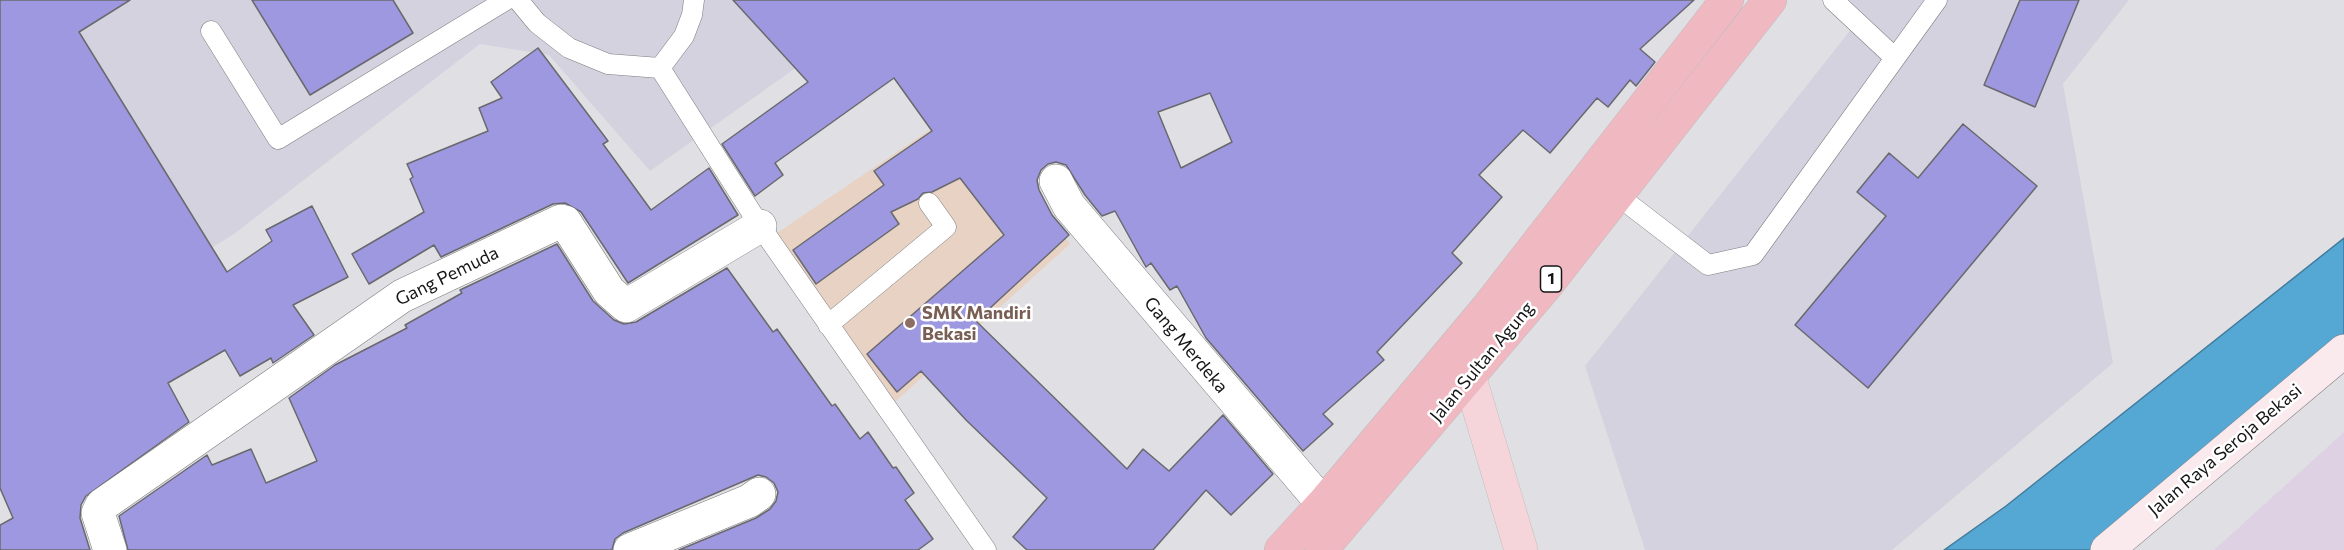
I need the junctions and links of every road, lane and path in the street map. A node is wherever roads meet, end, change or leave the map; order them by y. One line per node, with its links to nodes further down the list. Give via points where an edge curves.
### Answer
1 (506, 0): 8 (lane, via 278,139)
2 (518, 0): 10 (lane, via 537,23 569,48 608,64)
3 (694, 0): 10 (lane, via 684,36)
4 (1727, 0): 15 (highway, Jalan Sultan Agung / 1)
5 (1770, 0): 12 (highway, Jalan Sultan Agung / 1)
6 (1833, 0): 9 (lane)
7 (1937, 0): 9 (lane)
8 (211, 31)
9 (1895, 58): 12 (lane, via 1753,255 1708,265)
10 (660, 69): 14 (lane)
11 (1056, 181): 20 (street, Gang Merdeka, via 1069,206)
12 (1617, 195): 18 (highway, Jalan Sultan Agung / 1)
13 (929, 203): 16 (lane, via 946,227)
14 (760, 226): 16 (lane); 21 (street, Gang Pemuda, via 626,306 609,291 561,221 402,296 102,505 98,513)
15 (1489, 306): 18 (main road); 20 (highway, Jalan Sultan Agung / 1)
16 (828, 325): 23 (lane)
17 (2344, 351): 27 (street, Jalan Raya Seroja Bekasi)
18 (1469, 375): 25 (highway, Jalan Sultan Agung / 1); 26 (main road)
19 (759, 494): 22 (street)
20 (1323, 504): 24 (highway, Jalan Sultan Agung / 1)
21 (110, 550)
22 (630, 550)
23 (986, 550)
24 (1281, 550)
25 (1321, 550)
26 (1521, 550)
27 (2107, 550)

